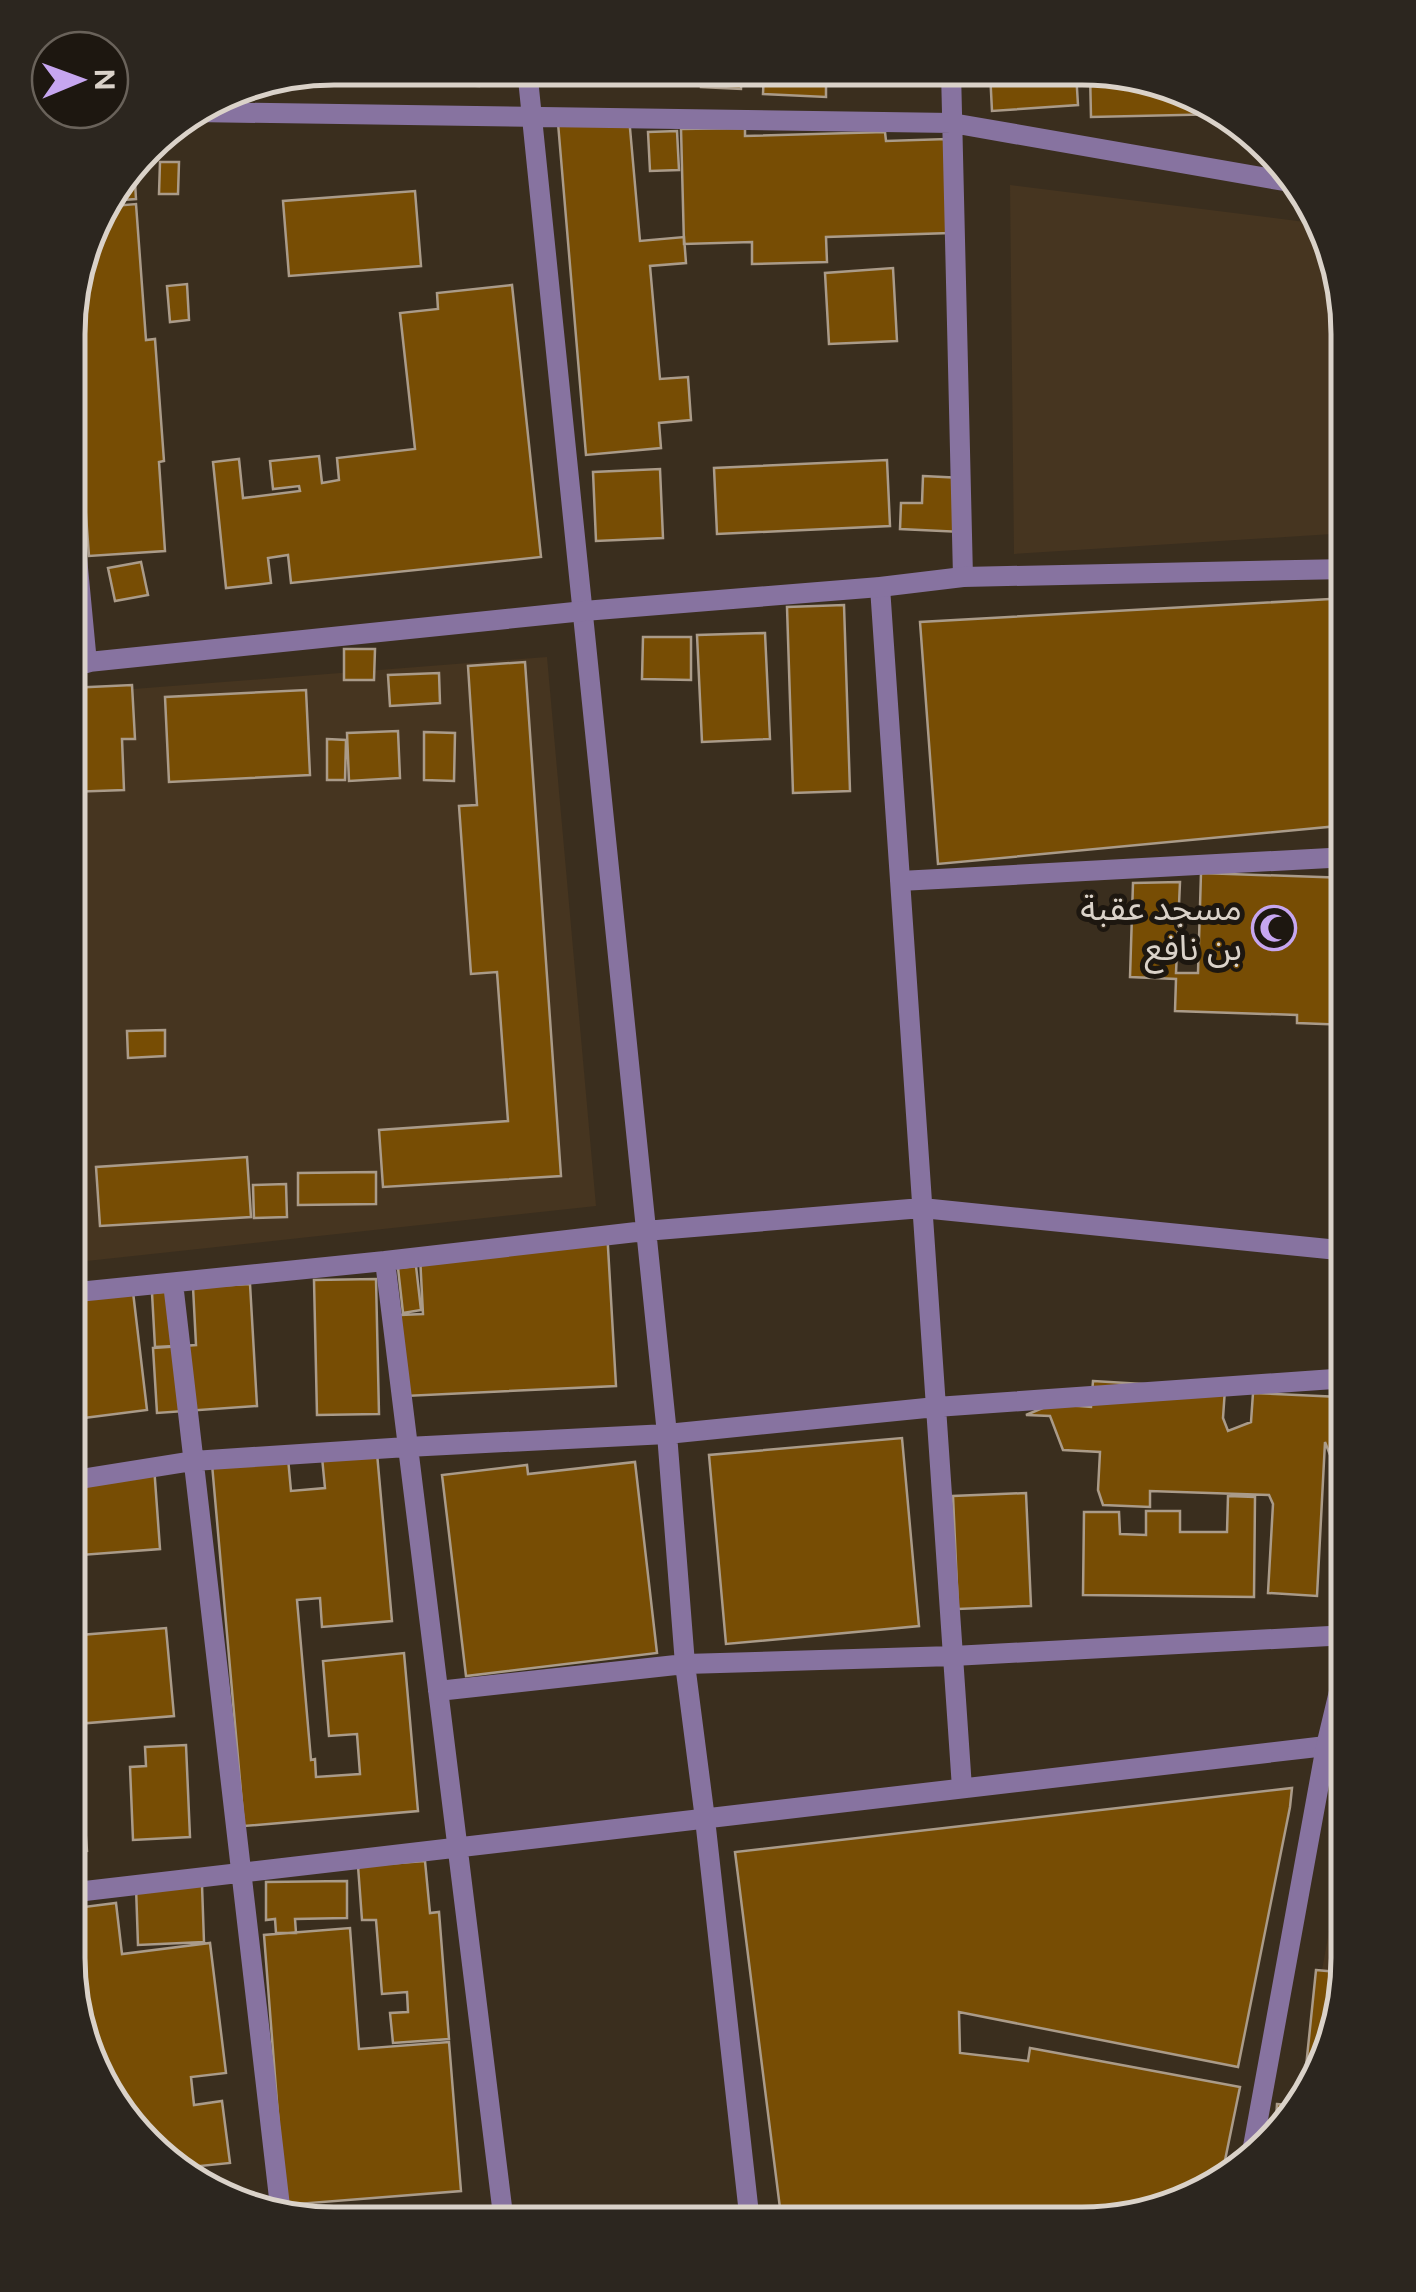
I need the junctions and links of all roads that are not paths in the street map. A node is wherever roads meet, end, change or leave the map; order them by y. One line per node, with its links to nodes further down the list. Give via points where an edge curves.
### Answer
1 (529, 85): 4 (street)
2 (951, 85): 5 (street)
3 (221, 112): 4 (street)
4 (533, 118): 5 (street); 10 (street)
5 (952, 123): 6 (street); 8 (street)
6 (1278, 180)
7 (1331, 569): 8 (street)
8 (963, 577): 9 (street)
9 (880, 587): 10 (street); 13 (street)
10 (584, 612): 11 (street); 15 (street)
11 (85, 663)
12 (1331, 857): 13 (street)
13 (900, 881): 14 (street)
14 (922, 1208): 15 (street); 16 (street); 21 (street)
15 (645, 1231): 17 (street); 22 (street)
16 (1330, 1250)
17 (384, 1261): 18 (street); 23 (street)
18 (173, 1284): 19 (street); 24 (street)
19 (85, 1292)
20 (1330, 1379): 21 (street)
21 (936, 1407): 22 (street); 27 (street)
22 (667, 1434): 23 (street); 28 (street)
23 (408, 1447): 24 (street); 29 (street)
24 (194, 1461): 25 (street); 35 (street)
25 (85, 1478)
26 (1330, 1636): 27 (street)
27 (953, 1656): 28 (street); 32 (street)
28 (685, 1664): 29 (street); 33 (street)
29 (438, 1691): 34 (street)
30 (1330, 1729): 31 (street)
31 (1326, 1746): 32 (street); 37 (street)
32 (962, 1788): 33 (street)
33 (705, 1819): 34 (street); 40 (street)
34 (458, 1847): 35 (street); 39 (street)
35 (241, 1874): 36 (street); 38 (street)
36 (85, 1891)
37 (1255, 2136)
38 (279, 2201)
39 (502, 2207)
40 (748, 2207)

